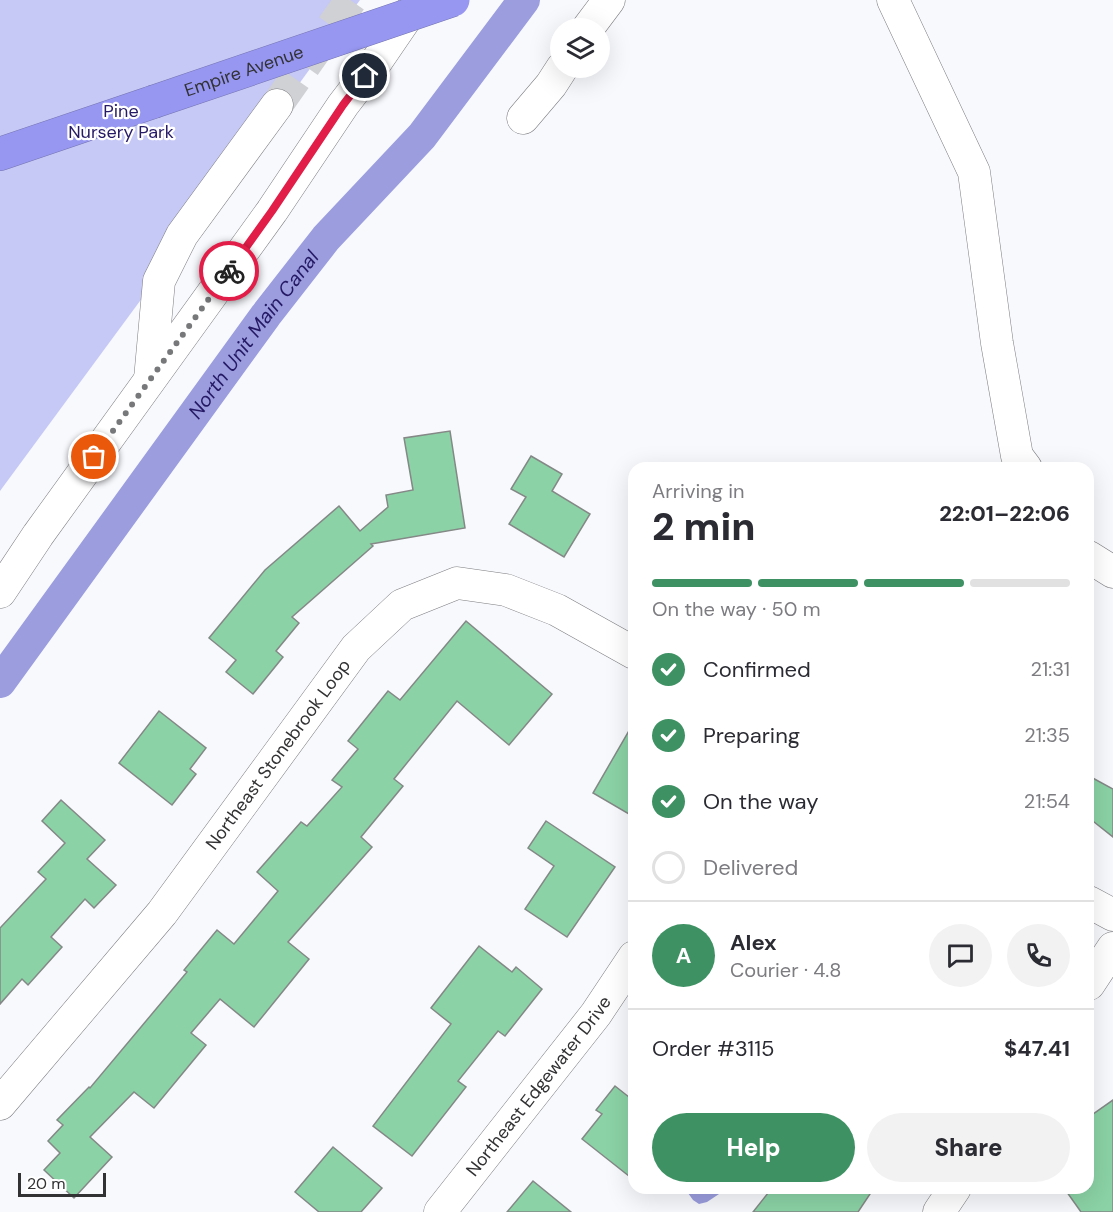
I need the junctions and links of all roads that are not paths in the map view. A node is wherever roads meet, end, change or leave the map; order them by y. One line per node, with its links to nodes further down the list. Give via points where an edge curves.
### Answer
1 (418, 0): 10 (street)
2 (453, 0): 9 (highway, Empire Avenue, bridge)
3 (609, 0): 5 (street)
4 (893, 0): 11 (street, via 974,172 999,355 1017,456)
5 (596, 18)
6 (556, 78): 8 (street)
7 (277, 105): 10 (street, via 182,236 159,281)
8 (524, 118)
9 (0, 154)
10 (150, 380): 14 (street)
11 (1022, 462)
12 (1094, 560): 13 (street)
13 (1113, 572)
14 (0, 592)
15 (628, 650): 21 (street, Northeast Stonebrook Loop, via 557,610 506,590 457,583 402,605 356,648 162,913)
16 (1094, 905): 17 (street)
17 (1113, 915)
18 (1113, 948): 20 (street)
19 (628, 966): 23 (street, Northeast Edgewater Drive, via 596,1014)
20 (1094, 976)
21 (0, 1104)
22 (951, 1194): 24 (street)
23 (440, 1212)
24 (939, 1212)

